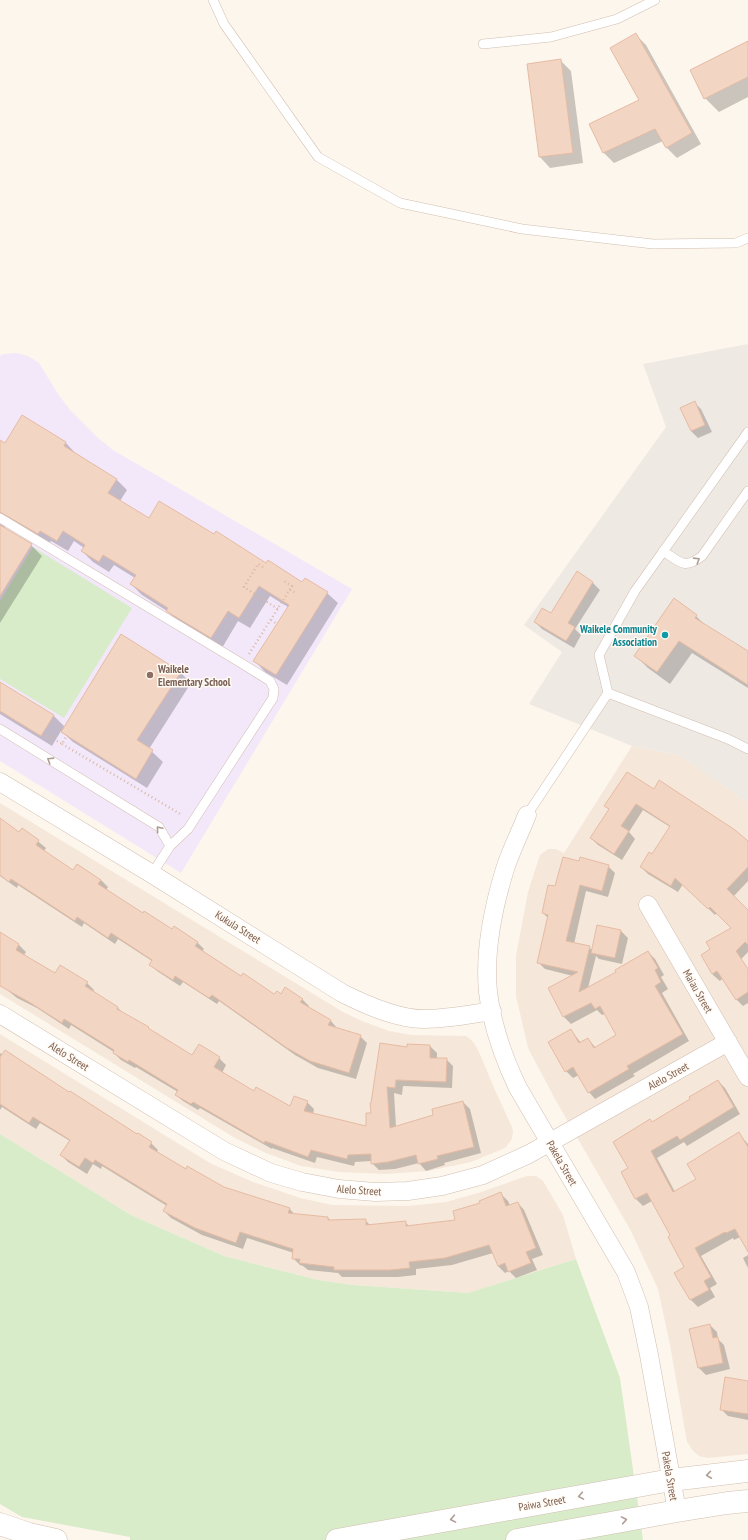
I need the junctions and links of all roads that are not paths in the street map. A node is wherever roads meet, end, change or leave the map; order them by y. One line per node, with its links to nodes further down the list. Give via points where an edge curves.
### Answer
1 (213, 0): 4 (lane, via 224,24 318,157 400,203 522,229 654,244 736,243)
2 (655, 0): 3 (lane, via 617,19 551,37)
3 (484, 44)
4 (748, 238)
5 (748, 432): 8 (lane)
6 (748, 491): 8 (lane, one-way to 6, via 681,563 692,563 702,556)
7 (0, 518): 14 (lane, via 270,681 274,689 273,698 188,829)
8 (663, 550): 9 (lane, via 635,591 599,655)
9 (608, 693): 11 (lane); 13 (lane)
10 (0, 729): 14 (lane, one-way to 10, via 159,827)
11 (748, 749)
12 (0, 782): 15 (street, Kukula Street)
13 (527, 815): 17 (street, Pakela Street, via 506,867 496,901 488,948 488,992)
14 (170, 846): 15 (lane)
15 (152, 874): 17 (street, Kukula Street, via 342,993 366,1005 423,1019 464,1017)
16 (648, 905): 19 (street, Maiau Street)
17 (492, 1011): 21 (street, Pakela Street, via 507,1064)
18 (0, 1014): 21 (street, Alelo Street, via 224,1151 271,1173 302,1182 375,1192 442,1186 483,1175)
19 (728, 1042): 20 (street, Maiau Street); 21 (street, Alelo Street)
20 (748, 1077)
21 (550, 1142): 23 (street, Pakela Street, via 626,1272 639,1306)
22 (748, 1471): 23 (street, Paiwa Street, one-way to 23)
23 (671, 1480): 25 (street, Pakela Street); 28 (street, Paiwa Street, one-way to 28)
24 (748, 1501): 25 (street)
25 (676, 1511): 29 (street, one-way to 25)
26 (0, 1524): 27 (street)
27 (56, 1540)
28 (337, 1540)
29 (517, 1540)

